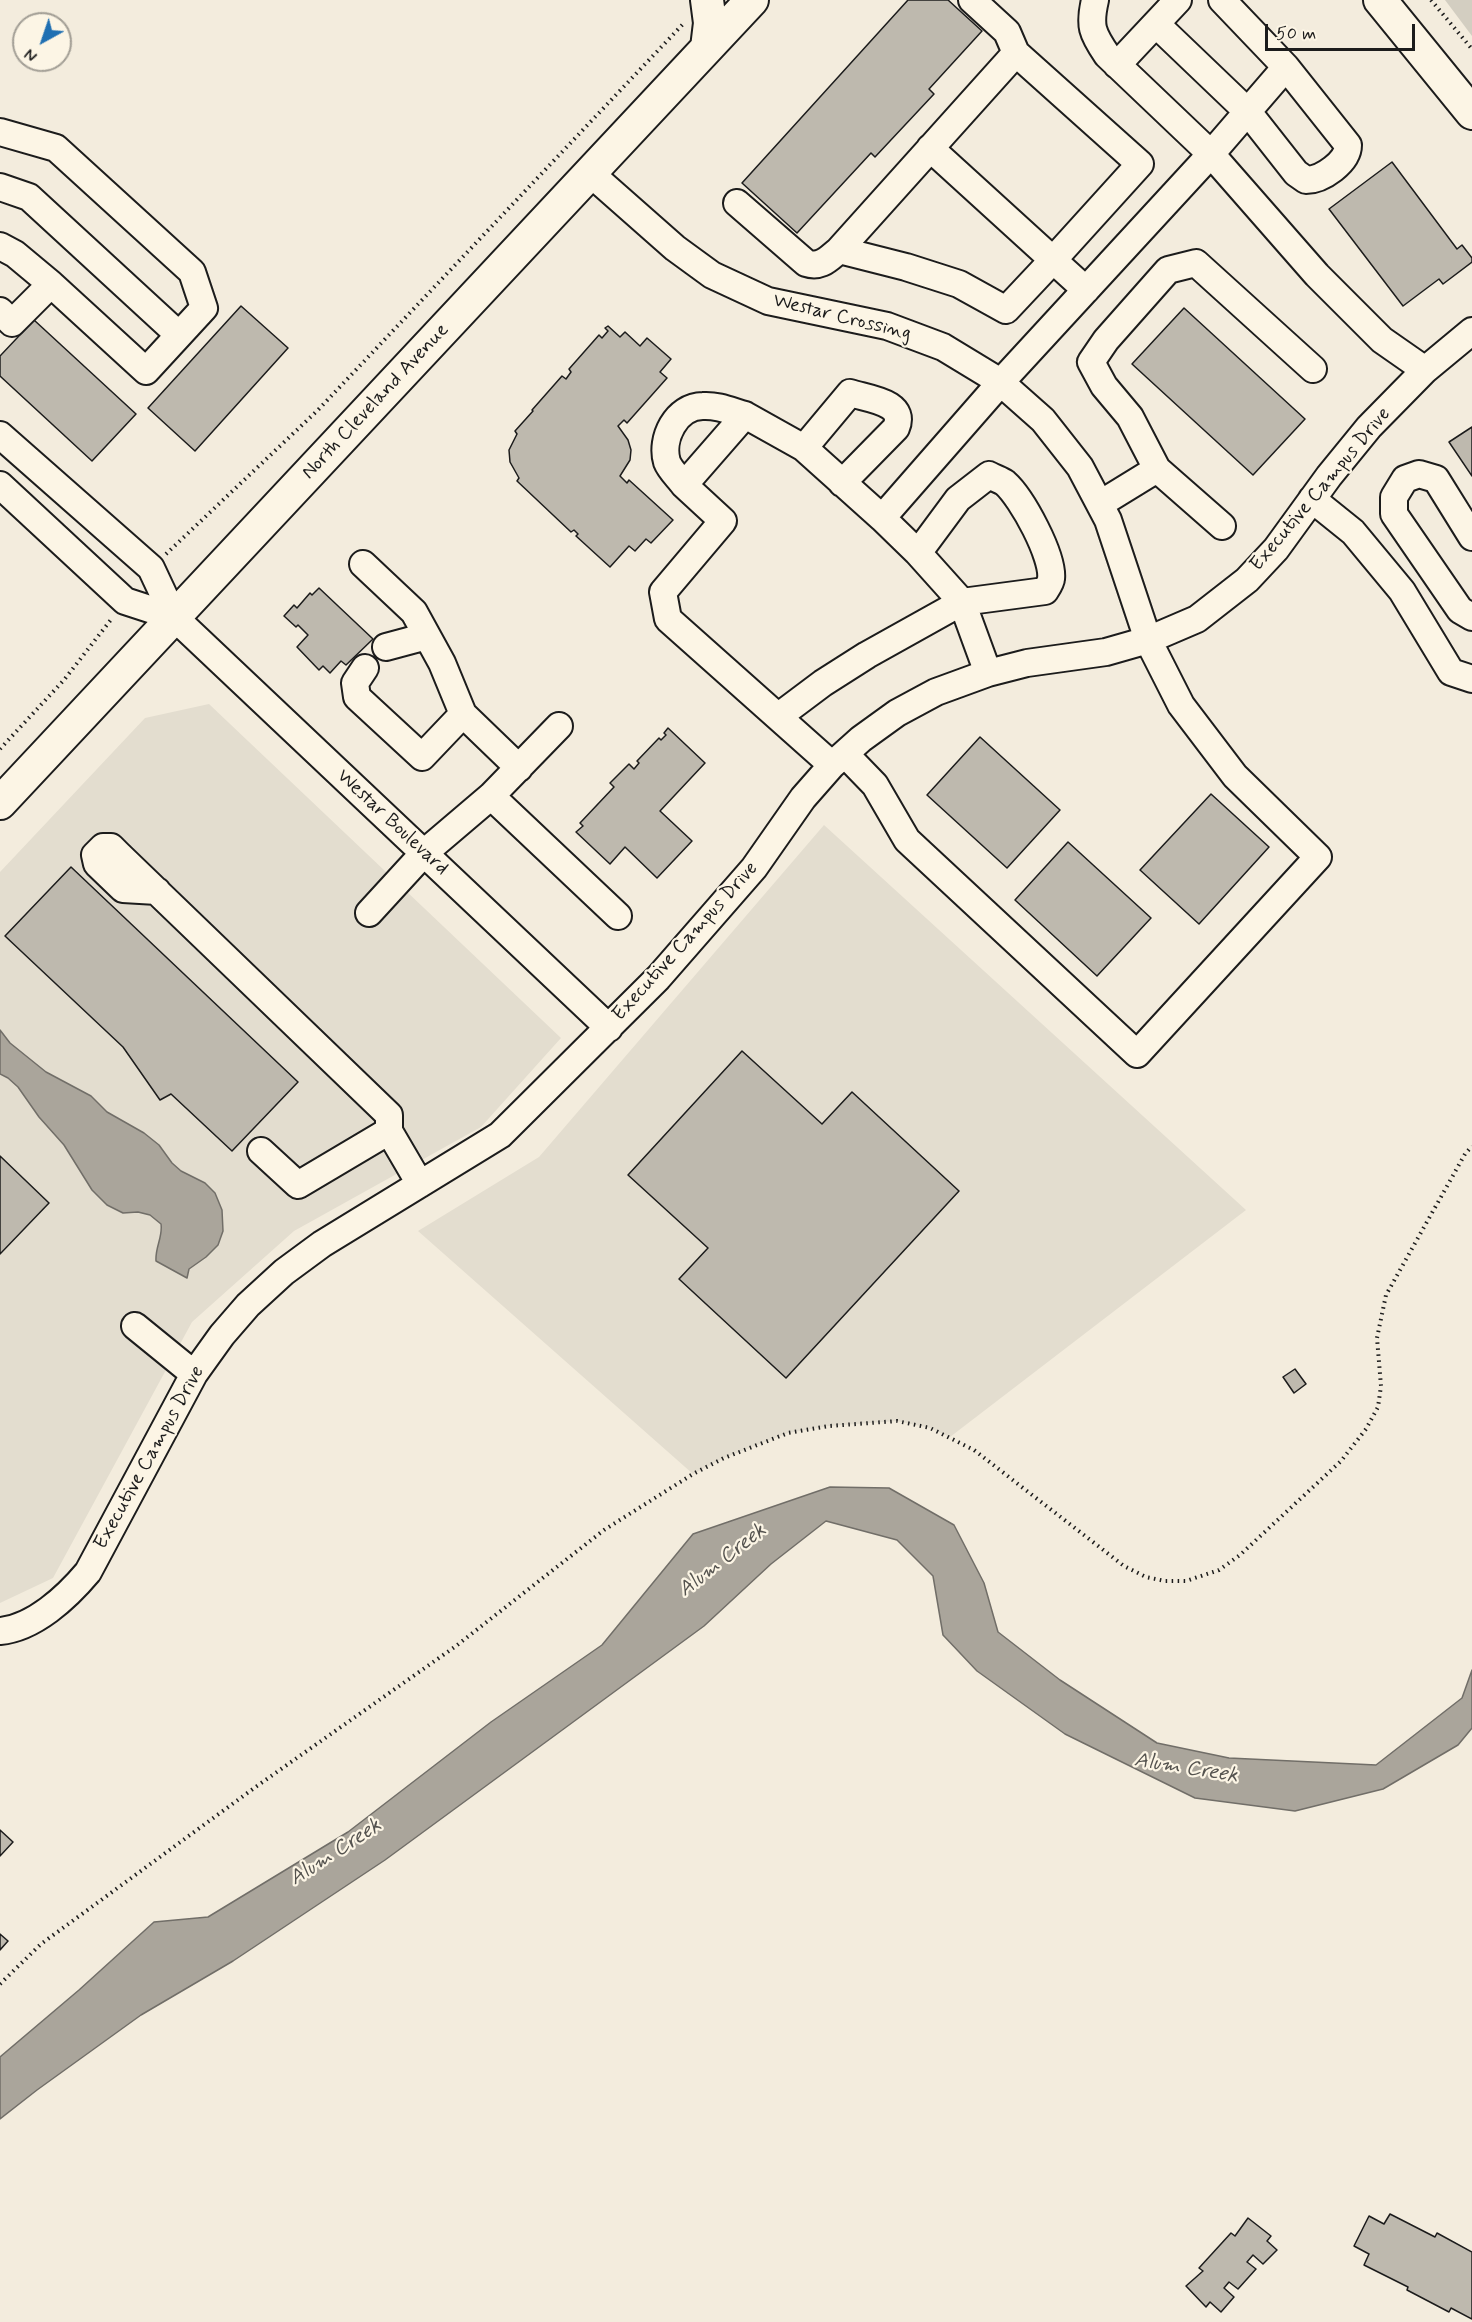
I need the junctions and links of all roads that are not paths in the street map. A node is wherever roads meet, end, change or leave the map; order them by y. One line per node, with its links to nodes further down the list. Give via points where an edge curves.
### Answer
1 (752, 0): 9 (main road, North Cleveland Avenue)
2 (972, 0): 10 (street, via 1007,32)
3 (1095, 0): 11 (street, via 1091,20 1096,39)
4 (1178, 0): 8 (street)
5 (1222, 0): 12 (street)
6 (1380, 0): 14 (main road)
7 (698, 9): 9 (main road, via 710,23)
8 (1156, 24): 11 (street); 13 (street)
9 (707, 48): 18 (main road, North Cleveland Avenue)
10 (1016, 53): 16 (street); 23 (street, via 1140,164)
11 (1117, 65): 17 (street)
12 (1286, 67): 13 (street); 13 (street, via 1348,145 1345,159 1316,180 1306,180 1296,173)
13 (1248, 112): 17 (street)
14 (1472, 113)
15 (0, 132): 28 (street, via 56,148 192,272 204,308)
16 (930, 148): 22 (street); 23 (street)
17 (1211, 154): 25 (street); 30 (street, via 1317,275 1382,340)
18 (590, 173): 31 (street, Westar Crossing, via 675,248 712,275 768,301 887,326 943,346); 47 (main road, North Cleveland Avenue)
19 (0, 187): 28 (street, via 29,197)
20 (737, 203): 22 (street, via 806,263 815,266)
21 (0, 246): 24 (street)
22 (839, 250): 23 (street, via 959,285 1006,310)
23 (1053, 260): 25 (street)
24 (51, 284): 26 (street, via 12,323); 28 (street, via 146,371)
25 (1086, 290): 31 (street)
26 (0, 311)
27 (1472, 331): 30 (street, Executive Campus Drive)
28 (179, 335)
29 (1313, 369): 35 (street, via 1196,263 1168,270 1091,362 1104,386 1130,417)
30 (1425, 370): 39 (street, Executive Campus Drive, via 1369,427)
31 (1001, 382): 40 (street, Westar Crossing, via 1043,420 1080,467); 41 (street)
32 (745, 416): 34 (street); 38 (street); 38 (street, via 700,405 675,420 665,449 668,465)
33 (0, 435): 47 (street, Westar Boulevard, via 151,568)
34 (804, 448): 36 (street); 36 (street, via 850,393 890,405 897,411 896,428)
35 (1157, 469): 40 (street); 42 (street)
36 (842, 483): 41 (street)
37 (0, 485): 47 (street, Westar Boulevard, via 125,602)
38 (684, 485): 56 (street, via 723,521 663,592 668,619)
39 (1312, 499): 50 (street, Executive Campus Drive, via 1276,549 1247,580 1197,619); 54 (street, via 1353,532 1402,591 1451,672)
40 (1100, 504): 50 (street, Westar Crossing)
41 (882, 518): 44 (street)
42 (1222, 526)
43 (1472, 537): 48 (street, via 1436,479 1419,474 1405,478 1394,497 1394,514 1460,610)
44 (918, 553): 46 (street); 46 (street, via 958,499 989,475 1004,482 1022,502 1049,566 1051,579 1045,591)
45 (363, 564): 49 (street, via 414,612)
46 (962, 602): 53 (street); 56 (street, via 867,655)
47 (174, 617): 61 (main road, North Cleveland Avenue); 62 (street, Westar Boulevard)
48 (1472, 617)
49 (427, 636): 51 (street); 55 (street)
50 (1148, 640): 53 (street, Executive Campus Drive, via 1106,652 1027,663); 58 (street, Westar Crossing, via 1181,705 1235,776 1318,857 1137,1054 907,840 875,785)
51 (386, 647)
52 (365, 668): 55 (street, via 355,683 357,696 422,757)
53 (988, 673): 58 (street, Executive Campus Drive, via 936,692 897,713)
54 (1472, 679)
55 (463, 714): 59 (street)
56 (779, 716): 58 (street)
57 (559, 726): 59 (street)
58 (838, 759): 66 (street, Executive Campus Drive, via 803,798 754,868 666,970)
59 (519, 768): 60 (street)
60 (491, 796): 62 (street); 65 (street)
61 (0, 803)
62 (424, 853): 64 (street); 66 (street, Westar Boulevard)
63 (157, 891): 67 (street, via 389,1115)
64 (369, 913)
65 (618, 916)
66 (609, 1028): 69 (street, Executive Campus Drive, via 500,1135)
67 (389, 1131): 68 (street, via 298,1185); 69 (street)
68 (261, 1151)
69 (420, 1184): 71 (street, Executive Campus Drive, via 284,1272 248,1305)
70 (135, 1326): 71 (street)
71 (194, 1374): 72 (street, Executive Campus Drive, via 88,1572 70,1594 47,1612)
72 (0, 1631)

